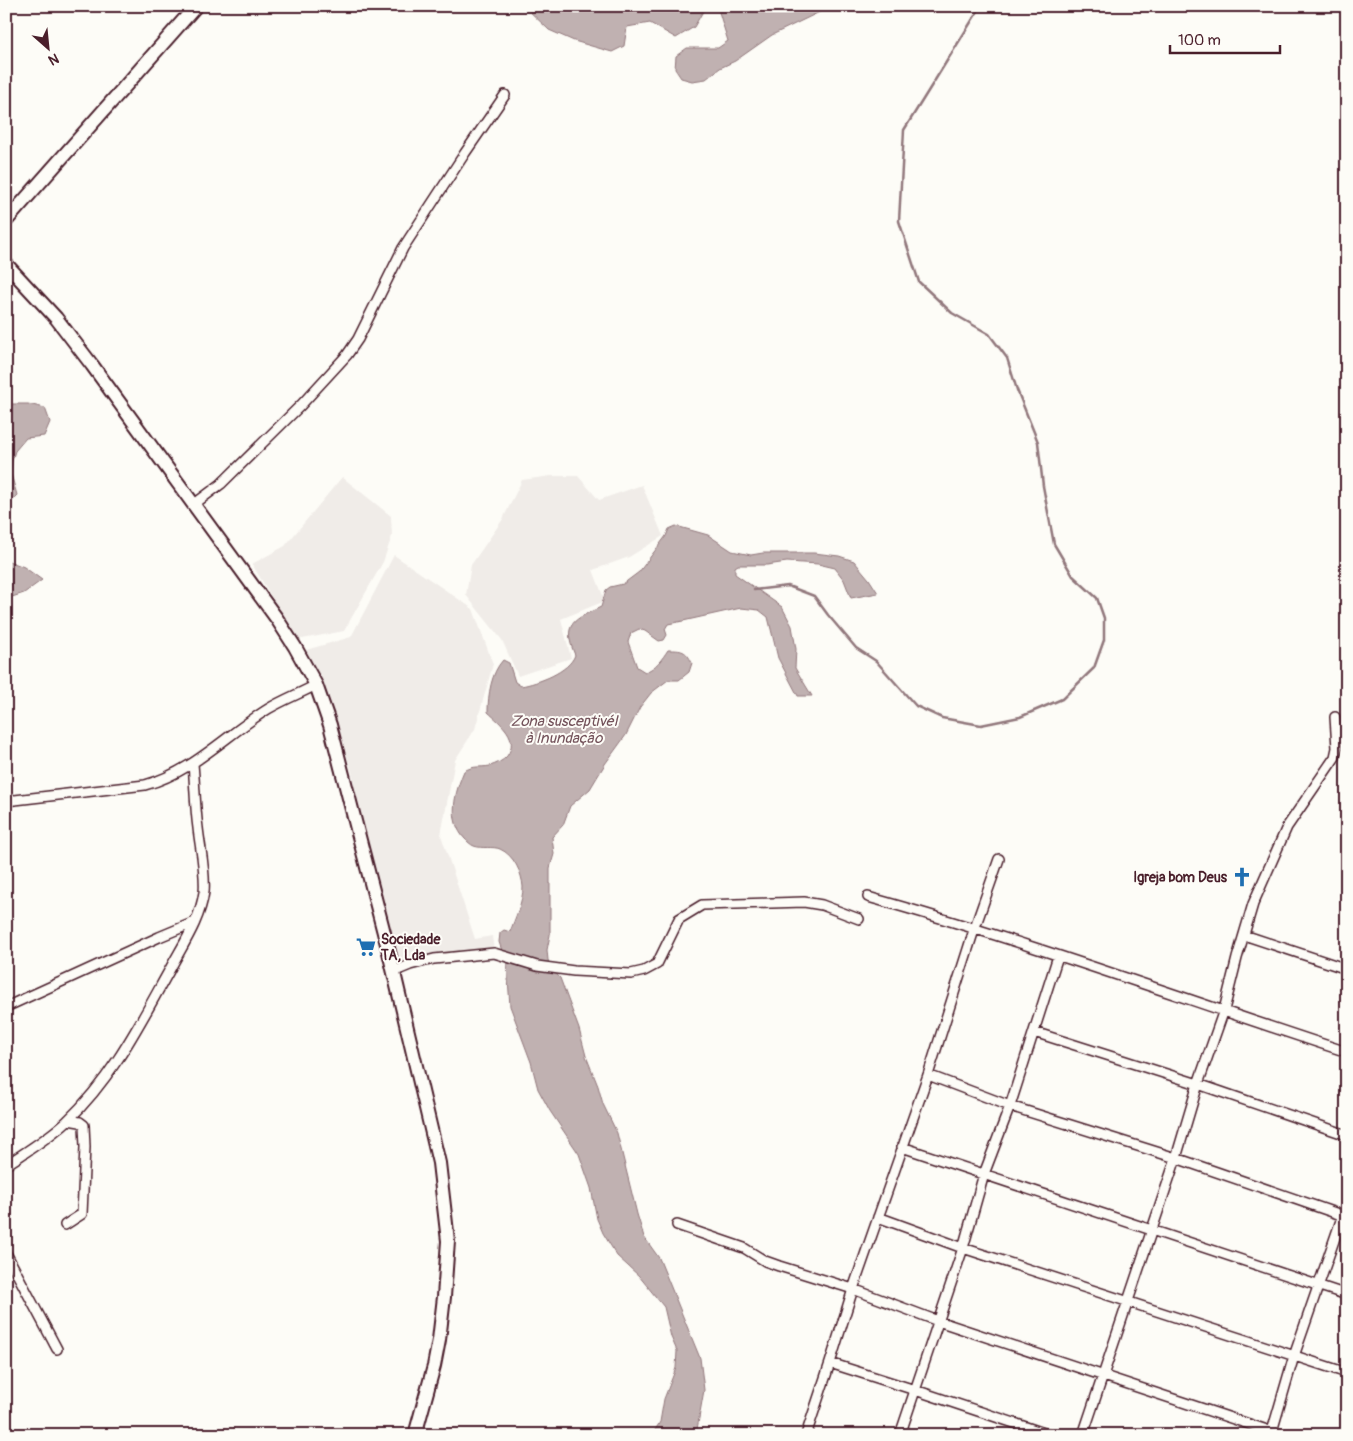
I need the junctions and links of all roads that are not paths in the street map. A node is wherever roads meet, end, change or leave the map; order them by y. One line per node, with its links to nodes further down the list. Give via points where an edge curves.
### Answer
1 (196, 6): 3 (main road)
2 (505, 95): 5 (street, via 403,248 347,355 221,484)
3 (6, 221)
4 (6, 264): 5 (main road, via 56,318)
5 (194, 504): 6 (main road, via 278,619)
6 (316, 685): 8 (street, via 269,709); 18 (main road, via 330,725)
7 (1335, 717): 15 (street, via 1335,756 1281,838 1253,904)
8 (194, 764): 9 (street, via 162,781 145,785); 13 (street, via 204,885)
9 (6, 801)
10 (999, 859): 14 (street)
11 (868, 897): 14 (street)
12 (859, 919): 18 (street, via 804,902 702,906 679,919 656,964 631,974 536,966 494,953 434,959)
13 (195, 922): 19 (street); 26 (street, via 143,1020 94,1090)
14 (974, 930): 16 (street); 23 (street)
15 (1244, 935): 17 (street); 20 (street)
16 (1058, 956): 20 (street); 21 (street)
17 (1347, 969)
18 (394, 972): 52 (main road, via 439,1163 448,1241 439,1340)
19 (6, 1006)
20 (1224, 1010): 22 (street); 24 (street)
21 (1034, 1032): 24 (street); 25 (street)
22 (1347, 1052)
23 (928, 1075): 25 (street); 28 (street)
24 (1198, 1084): 27 (street); 29 (street)
25 (1010, 1106): 29 (street); 31 (street)
26 (68, 1120): 30 (street); 35 (street, via 84,1125 86,1147 82,1214)
27 (1347, 1135)
28 (902, 1147): 31 (street); 34 (street)
29 (1176, 1158): 33 (street); 37 (street)
30 (6, 1165)
31 (984, 1174): 37 (street); 38 (street)
32 (1347, 1203): 33 (street)
33 (1345, 1216): 40 (street)
34 (878, 1217): 38 (street); 41 (street)
35 (65, 1225)
36 (677, 1225): 41 (street, via 744,1248 765,1261)
37 (1151, 1229): 40 (street); 43 (street)
38 (963, 1248): 43 (street); 44 (street)
39 (6, 1253): 45 (street)
40 (1318, 1286): 42 (street); 46 (street)
41 (853, 1289): 44 (street); 47 (street)
42 (1347, 1295)
43 (1128, 1303): 46 (street); 49 (street)
44 (938, 1321): 49 (street); 50 (street)
45 (57, 1349)
46 (1294, 1356): 48 (street); 51 (street)
47 (830, 1363): 50 (street); 53 (street)
48 (1347, 1373)
49 (1104, 1375): 51 (street); 56 (street)
50 (915, 1390): 54 (street); 55 (street)
51 (1271, 1433): 57 (street)
52 (415, 1435)
53 (806, 1435)
54 (900, 1435)
55 (1050, 1435)
56 (1083, 1435)
57 (1282, 1435)

